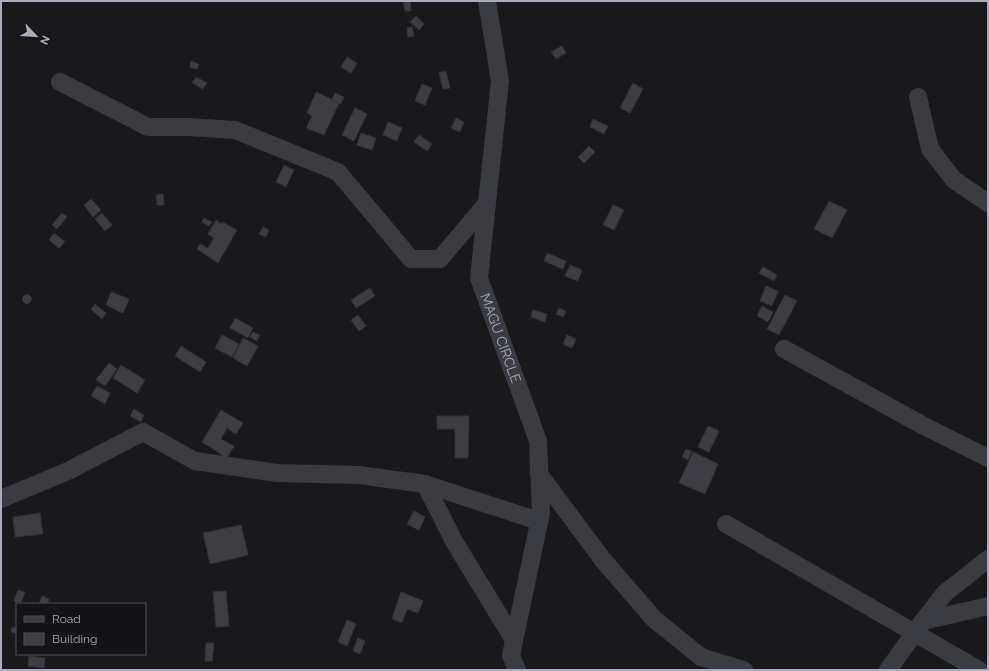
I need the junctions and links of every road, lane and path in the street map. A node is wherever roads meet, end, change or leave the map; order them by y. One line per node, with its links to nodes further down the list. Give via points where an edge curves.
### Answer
1 (487, 1): 4 (street, MAGU CIRCLE, via 500,81)
2 (60, 82): 4 (street, via 148,127 235,130 338,172 411,259 440,259)
3 (918, 97): 5 (street, via 930,149 954,180)
4 (487, 203): 8 (street, MAGU CIRCLE, via 479,278 538,441)
5 (988, 203)
6 (784, 349): 7 (street)
7 (988, 458)
8 (539, 474): 11 (street, MAGU CIRCLE); 18 (street, via 603,560 654,619 701,656)
9 (425, 484): 10 (street, via 359,475 278,473 194,461 143,432 68,472); 11 (street); 16 (street, via 455,543)
10 (1, 499)
11 (539, 521): 16 (street, MAGU CIRCLE)
12 (726, 524): 15 (street)
13 (988, 559): 15 (street, via 945,593)
14 (988, 606): 15 (street)
15 (919, 628): 19 (street); 20 (street)
16 (514, 640): 17 (street, MAGU CIRCLE, via 511,654)
17 (517, 670)
18 (744, 670)
19 (888, 670)
20 (979, 670)

